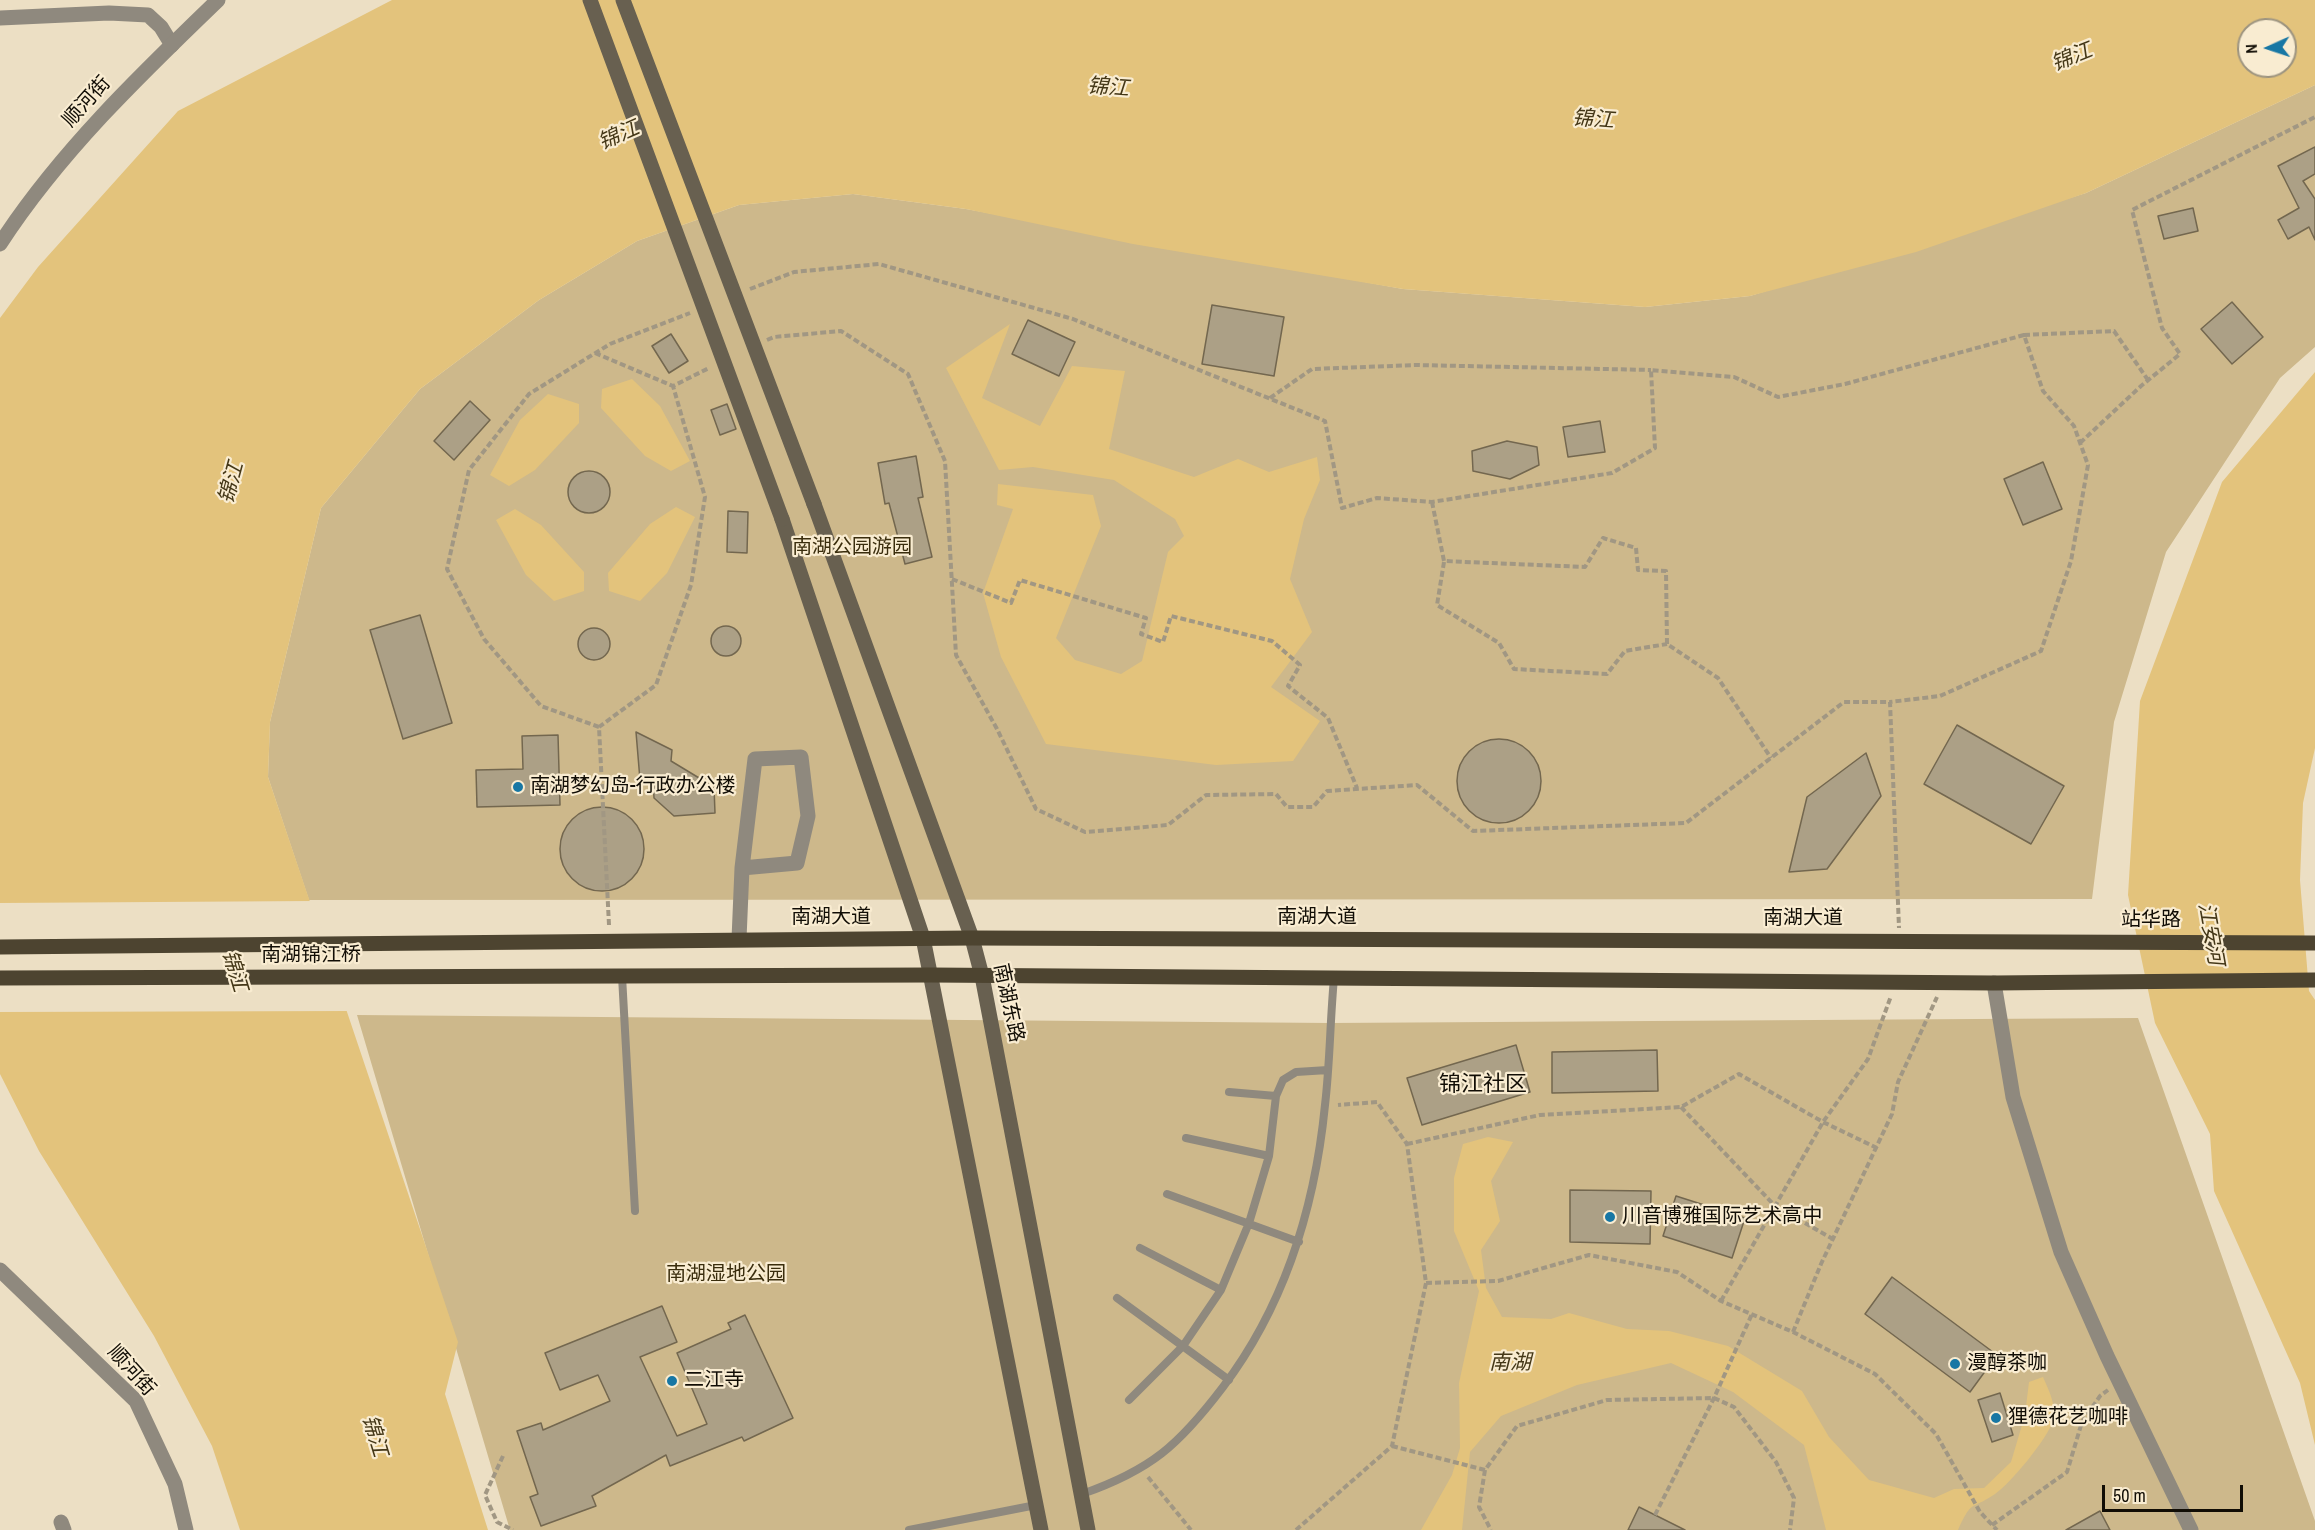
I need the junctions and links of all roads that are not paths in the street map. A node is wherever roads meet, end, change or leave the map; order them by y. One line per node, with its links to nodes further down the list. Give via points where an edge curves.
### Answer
1 (218, 0): 5 (street, 顺河街)
2 (590, 0): 8 (main road, bridge, via 782,519)
3 (623, 0): 9 (main road, 南湖东路, bridge, via 814,504)
4 (0, 18): 5 (street, via 148,15)
5 (172, 45): 6 (street, 顺河街, via 58,165)
6 (0, 244)
7 (742, 868): 7 (street, via 755,759 801,757 808,816 797,863); 10 (street)
8 (923, 938): 9 (main road, 南湖大道); 10 (main road, 南湖大道); 15 (main road)
9 (972, 938): 12 (main road, 南湖大道); 17 (main road, 南湖东路)
10 (740, 939): 11 (main road, 南湖大道)
11 (610, 940): 14 (main road, 南湖锦江桥)
12 (2023, 942): 13 (main road, 站华路)
13 (2315, 943)
14 (0, 947)
15 (931, 975): 16 (main road); 17 (main road); 39 (main road)
16 (622, 976): 18 (main road, 南湖锦江桥); 28 (lane)
17 (982, 976): 19 (main road); 38 (main road, 南湖东路)
18 (0, 978)
19 (1334, 978): 21 (main road); 22 (lane)
20 (2315, 980): 21 (main road)
21 (1994, 983): 44 (street, via 2013,1096 2061,1252)
22 (1328, 1070): 24 (lane, via 1296,1072 1283,1080); 30 (lane, via 1311,1194)
23 (1229, 1092): 24 (lane)
24 (1276, 1096): 26 (lane)
25 (1186, 1138): 26 (lane)
26 (1269, 1156): 29 (lane)
27 (1167, 1194): 29 (lane)
28 (635, 1211)
29 (1249, 1223): 30 (lane); 33 (lane)
30 (1299, 1242): 36 (lane, via 1257,1338)
31 (1140, 1248): 33 (lane)
32 (0, 1270): 40 (street, 顺河街, via 136,1401 176,1484)
33 (1221, 1290): 35 (lane)
34 (1117, 1298): 35 (lane)
35 (1183, 1346): 36 (lane); 37 (lane)
36 (1229, 1380): 38 (lane, via 1192,1428 1142,1469)
37 (1129, 1400)
38 (1082, 1494): 43 (main road, 南湖东路)
39 (1036, 1505): 41 (lane); 42 (main road)
40 (186, 1530)
41 (909, 1530)
42 (1041, 1530)
43 (1088, 1530)
44 (2191, 1530)

